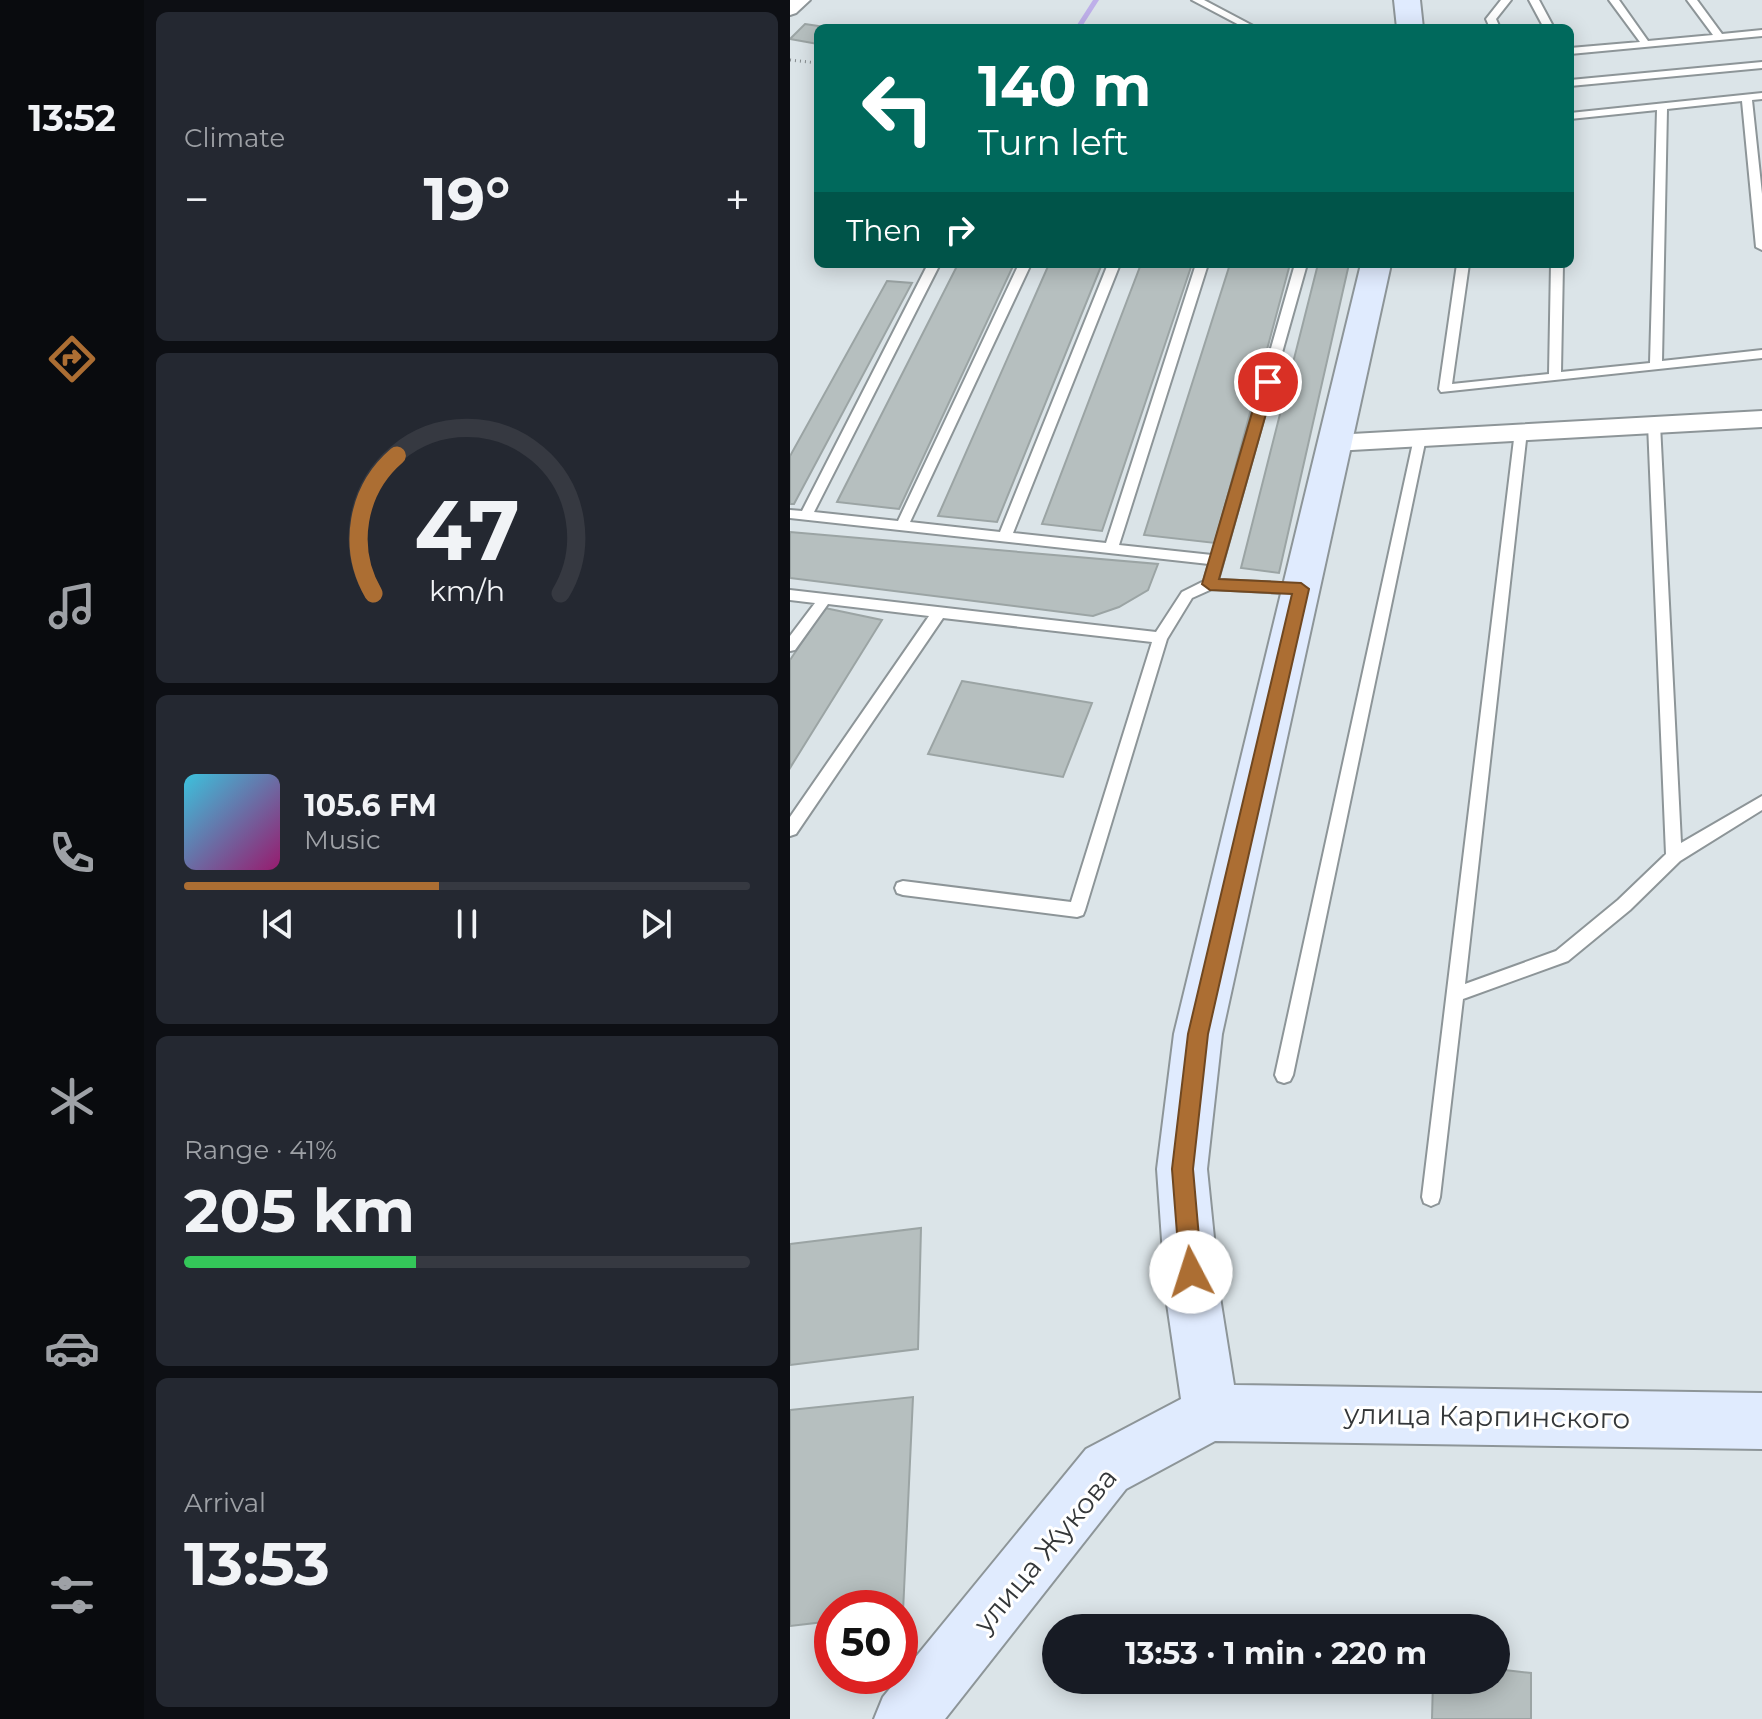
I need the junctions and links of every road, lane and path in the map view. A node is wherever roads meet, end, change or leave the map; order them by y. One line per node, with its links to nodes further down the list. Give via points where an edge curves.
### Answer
1 (801, 0): 8 (street)
2 (1197, 0): 9 (lane)
3 (1407, 0): 10 (main road)
4 (1506, 0): 11 (lane, via 1491,19)
5 (1534, 0): 12 (lane)
6 (1614, 0): 15 (lane)
7 (1692, 0): 14 (lane)
8 (790, 9)
9 (1244, 24)
10 (1410, 24)
11 (1493, 24)
12 (1547, 24)
13 (1762, 33): 14 (lane)
14 (1720, 37): 15 (lane)
15 (1646, 44): 16 (lane)
16 (1574, 51)
17 (790, 60): 18 (path)
18 (814, 63)
19 (1762, 65): 20 (lane)
20 (1574, 83)
21 (1762, 96): 22 (lane)
22 (1747, 98): 23 (lane); 25 (lane)
23 (1662, 107): 24 (lane); 35 (lane)
24 (1574, 116)
25 (1762, 247)
26 (932, 268): 43 (lane)
27 (1023, 268): 44 (lane)
28 (1112, 268): 45 (lane)
29 (1201, 268): 46 (lane)
30 (1300, 268): 47 (lane)
31 (1375, 268): 41 (main road)
32 (1462, 268): 36 (lane, via 1445,389)
33 (1557, 268): 36 (lane)
34 (1762, 354): 35 (lane)
35 (1656, 366): 36 (lane)
36 (1555, 377)
37 (1762, 419): 38 (street)
38 (1654, 424): 39 (street); 57 (lane)
39 (1521, 431): 40 (street); 59 (lane)
40 (1420, 438): 41 (street); 60 (lane)
41 (1334, 443): 49 (main road)
42 (790, 514): 43 (lane)
43 (806, 515): 44 (lane)
44 (902, 526): 45 (lane)
45 (1005, 537): 46 (lane)
46 (1111, 549): 47 (lane)
47 (1218, 560): 48 (lane)
48 (1210, 584): 49 (lane); 53 (lane, via 1187,595)
49 (1301, 589): 62 (main road, via 1198,1034 1182,1169 1193,1297)
50 (790, 595): 51 (lane)
51 (825, 599): 52 (lane); 54 (lane)
52 (938, 614): 53 (lane); 56 (lane)
53 (1160, 638): 58 (lane, via 1077,910)
54 (790, 646)
55 (1762, 802): 57 (lane)
56 (790, 830)
57 (1674, 856): 59 (lane, via 1562,956)
58 (903, 888)
59 (1454, 995): 61 (lane)
60 (1284, 1075)
61 (1431, 1197)
62 (1211, 1413): 63 (main road, улица Карпинского); 64 (main road, улица Жукова, via 1106,1469)
63 (1762, 1421)
64 (905, 1719)

